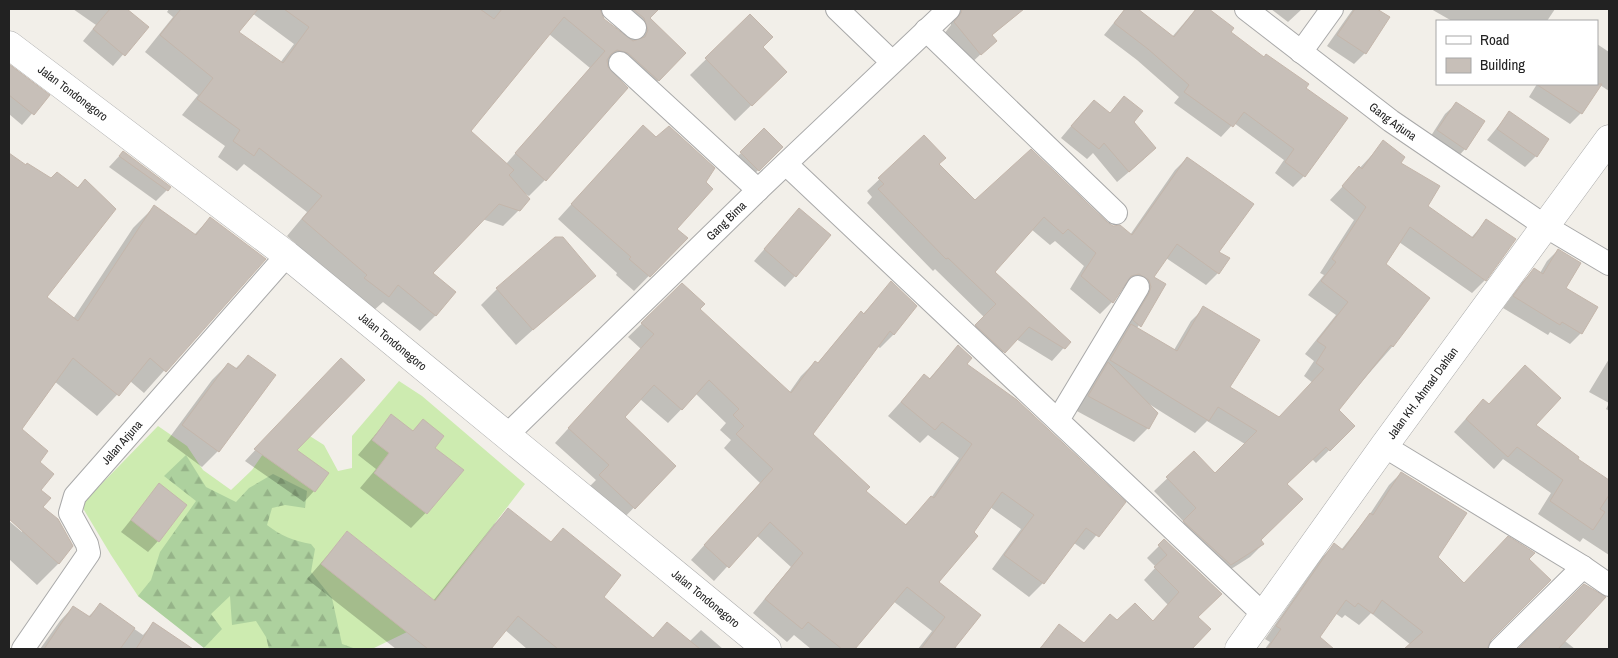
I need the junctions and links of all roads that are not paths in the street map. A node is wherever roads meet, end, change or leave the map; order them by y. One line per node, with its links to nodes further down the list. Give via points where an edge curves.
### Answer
1 (613, 9): 6 (street)
2 (837, 9): 10 (street)
3 (949, 9): 7 (street, Gang Bima)
4 (1246, 9): 9 (street, Gang Arjuna)
5 (1332, 9): 9 (street)
6 (635, 28)
7 (926, 30): 10 (street, Gang Bima); 15 (street)
8 (9, 45): 17 (street, Jalan Tondonegoro)
9 (1302, 52): 16 (street, Gang Arjuna, via 1391,121)
10 (892, 62): 13 (street, Gang Bima)
11 (620, 63): 14 (street)
12 (1609, 139): 16 (street, Jalan KH. Ahmad Dahlan)
13 (786, 164): 14 (street, Gang Bima); 20 (street)
14 (758, 190): 21 (street, Gang Bima)
15 (1116, 213)
16 (1545, 226): 18 (street, Gang Arjuna); 22 (street, Jalan KH. Ahmad Dahlan)
17 (287, 255): 21 (street, Jalan Tondonegoro); 26 (street, Jalan Arjuna, via 75,496 70,513 89,553)
18 (1609, 264)
19 (1138, 287): 20 (street)
20 (1058, 420): 25 (street)
21 (506, 436): 27 (street, Jalan Tondonegoro)
22 (1384, 446): 23 (street); 25 (street, Jalan KH. Ahmad Dahlan)
23 (1583, 567): 24 (street); 29 (street)
24 (1609, 585)
25 (1264, 615): 28 (street, Jalan KH. Ahmad Dahlan)
26 (24, 649)
27 (767, 649)
28 (1239, 649)
29 (1500, 649)

